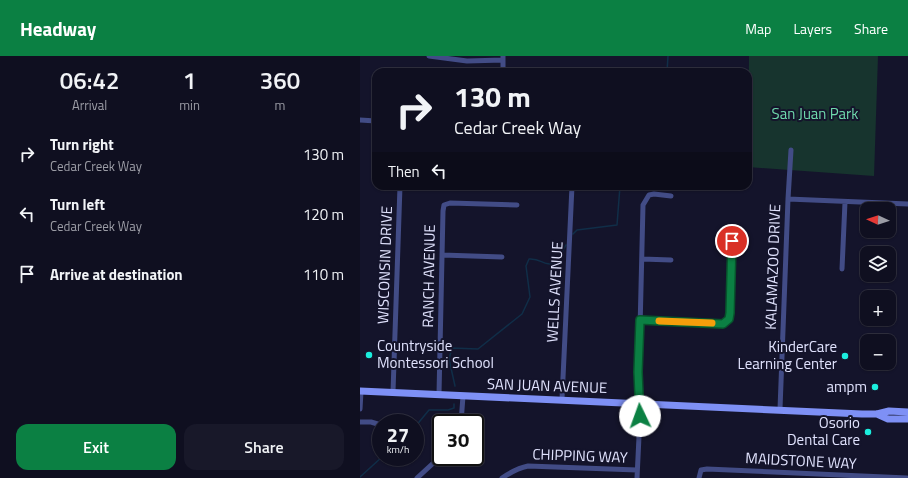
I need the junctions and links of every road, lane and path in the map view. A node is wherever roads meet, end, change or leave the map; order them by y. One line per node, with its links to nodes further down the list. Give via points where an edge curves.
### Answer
1 (429, 56): 2 (street, via 467,61)
2 (503, 58)
3 (360, 120): 4 (street)
4 (372, 121)
5 (791, 150): 9 (street, KALAMAZOO DRIVE)
6 (400, 190): 21 (street, WISCONSIN DRIVE)
7 (572, 190): 24 (street, WELLS AVENUE)
8 (671, 196): 16 (street, via 654,194 649,195 644,201)
9 (788, 199): 10 (street); 27 (street, KALAMAZOO DRIVE)
10 (845, 202): 11 (street); 18 (street)
11 (908, 204)
12 (517, 205): 14 (street, RANCH AVENUE, via 450,203 444,206)
13 (732, 241): 19 (street, via 730,313 727,322 723,324)
14 (442, 255): 15 (street); 22 (street, RANCH AVENUE)
15 (502, 257)
16 (642, 259): 17 (street); 19 (street)
17 (670, 260)
18 (842, 268)
19 (640, 320): 25 (street)
20 (360, 391): 21 (main road, SAN JUAN AVENUE); 26 (street)
21 (393, 392): 22 (main road, SAN JUAN AVENUE)
22 (439, 394): 23 (main road, SAN JUAN AVENUE)
23 (463, 396): 24 (main road, SAN JUAN AVENUE); 29 (street)
24 (562, 400): 25 (main road, SAN JUAN AVENUE)
25 (639, 403): 27 (main road, SAN JUAN AVENUE); 35 (street)
26 (360, 409)
27 (780, 409): 30 (main road, SAN JUAN AVENUE)
28 (908, 412): 30 (main road, SAN JUAN AVENUE, via 889,411)
29 (462, 414)
30 (877, 414): 31 (main road, SAN JUAN AVENUE, via 888,418)
31 (908, 419)
32 (360, 422): 33 (street)
33 (372, 423)
34 (432, 465): 36 (street)
35 (637, 470): 37 (street, CHIPPING WAY, via 528,466 514,470); 38 (street)
36 (418, 478)
37 (502, 478)
38 (637, 478)
39 (698, 478): 40 (street, MAIDSTONE WAY, via 701,470 707,469)
40 (907, 478)

